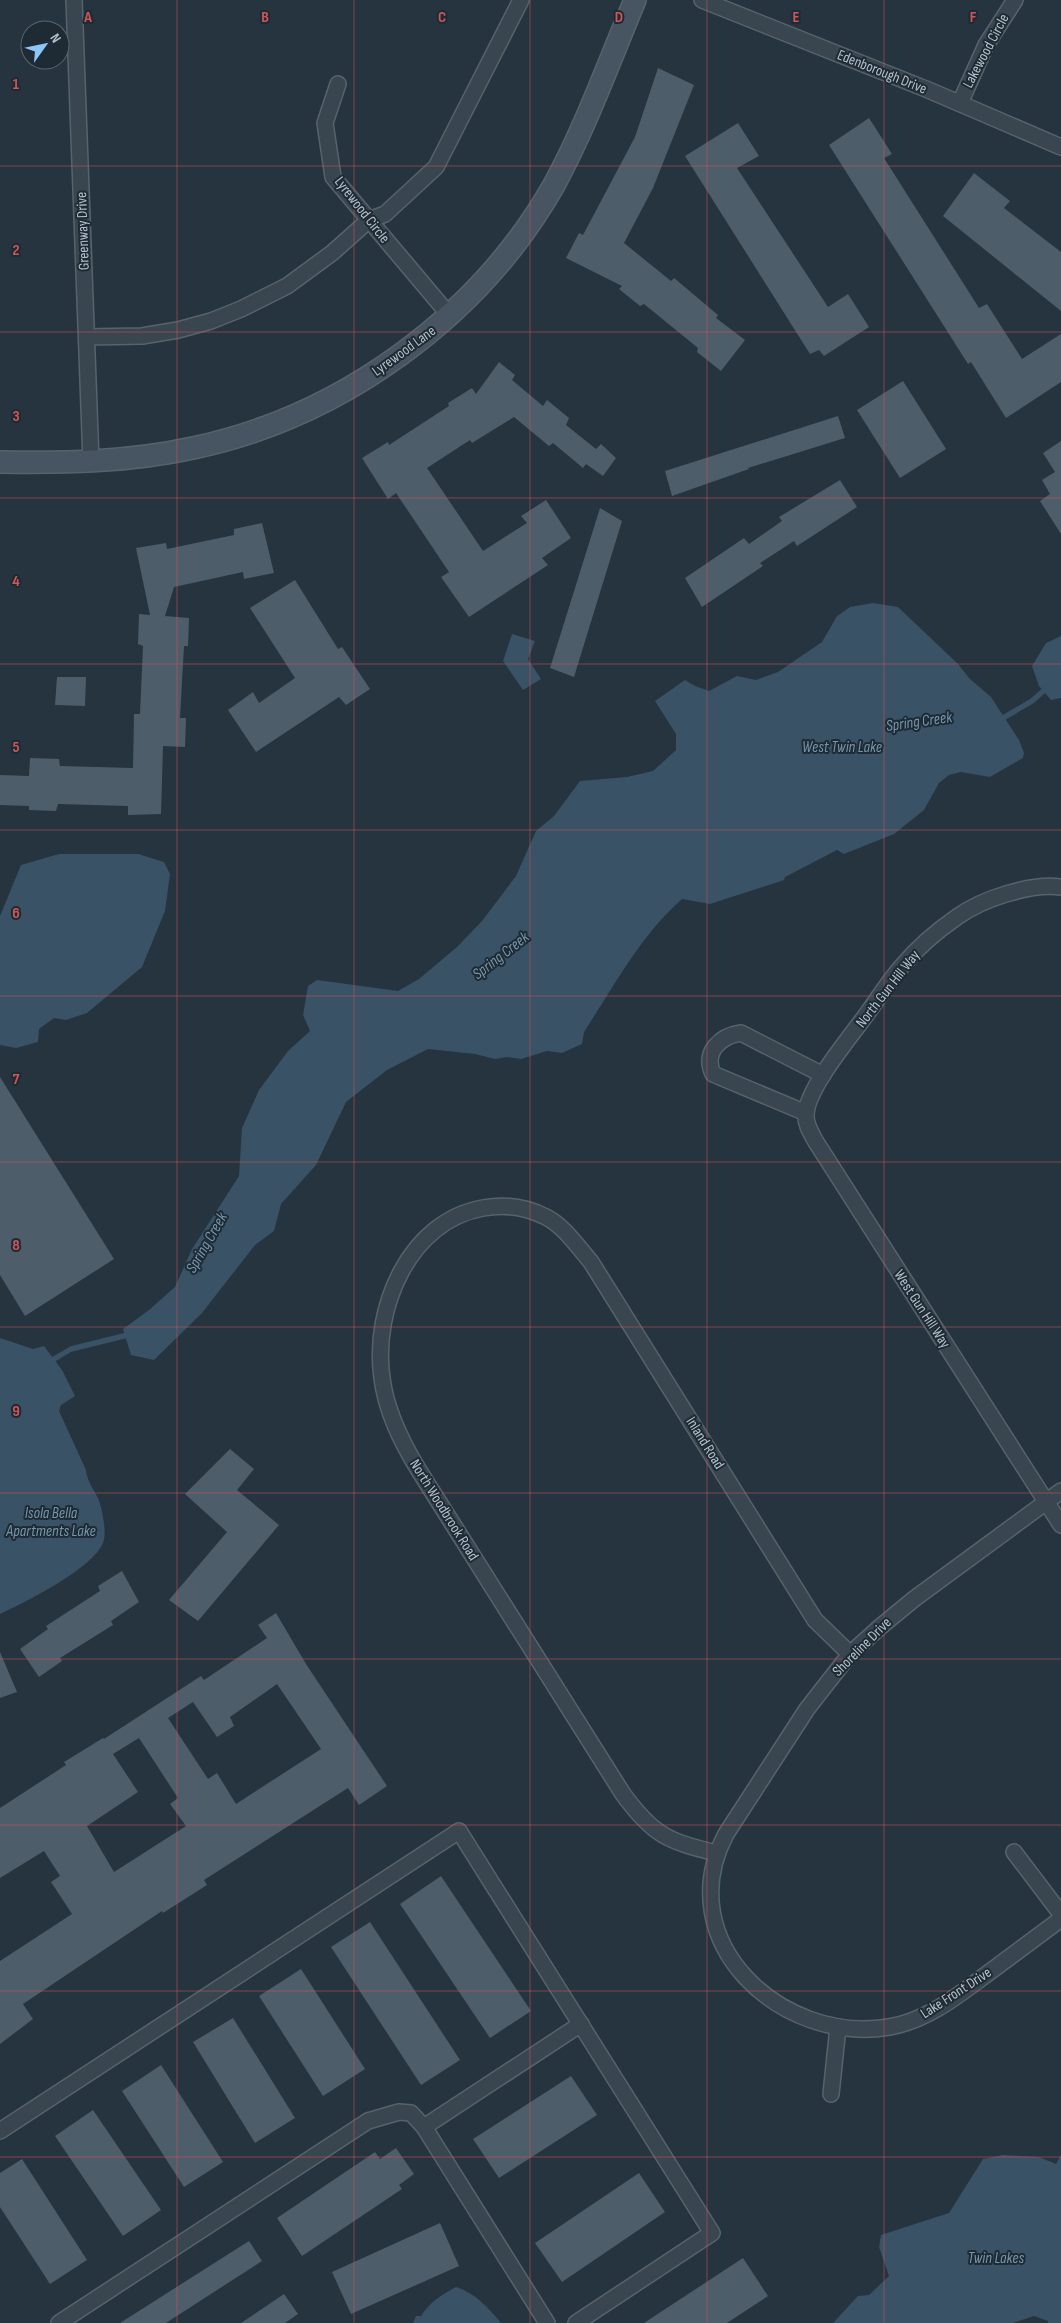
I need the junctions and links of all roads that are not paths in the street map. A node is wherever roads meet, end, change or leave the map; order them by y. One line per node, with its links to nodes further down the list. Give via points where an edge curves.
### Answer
1 (74, 0): 11 (street, Greenway Drive)
2 (521, 0): 9 (street, via 436,167 385,214)
3 (636, 0): 10 (street, Lyrewood Lane, via 574,147 553,186 493,270)
4 (702, 0): 7 (street, Edenborough Drive)
5 (1015, 0): 7 (street, Lakewood Circle, via 986,45)
6 (338, 84): 9 (street, Lyrewood Circle, via 325,123 334,177)
7 (960, 103): 8 (street, Edenborough Drive)
8 (1061, 147)
9 (369, 220): 10 (street, Lyrewood Circle); 11 (street, via 332,253 287,286 226,315 169,332)
10 (450, 316): 13 (street, Lyrewood Lane, via 358,383 284,419 194,448)
11 (87, 338): 13 (street, Greenway Drive)
12 (0, 462): 13 (street, Lyrewood Lane)
13 (91, 462)
14 (1061, 887): 15 (street, North Gun Hill Way, via 1030,888 996,898 958,916 903,964)
15 (823, 1075): 16 (street, North Gun Hill Way); 16 (street, via 741,1033 723,1038 713,1050 710,1067 713,1074)
16 (806, 1113): 19 (street, West Gun Hill Way, via 816,1142)
17 (562, 1229): 21 (street, Inland Road, via 591,1262 816,1620); 23 (street, North Woodbrook Road, via 547,1217 530,1210 490,1206 450,1218 431,1231 415,1249 390,1299 383,1327 381,1377 396,1427 418,1469 636,1813 661,1835 683,1845)
18 (1061, 1491): 19 (street, Shoreline Drive)
19 (1046, 1502): 20 (street, West Gun Hill Way); 21 (street, Shoreline Drive, via 914,1599)
20 (1061, 1525)
21 (850, 1654): 23 (street, Shoreline Drive, via 806,1709)
22 (1014, 1852): 24 (street)
23 (716, 1853): 27 (street, Lake Front Drive, via 710,1892 711,1915 728,1957 765,1996 791,2011)
24 (1061, 1914)
25 (1061, 1919): 27 (street, Lake Front Drive, via 935,2010 889,2028)
26 (581, 2024): 29 (street); 30 (street, via 458,1831); 33 (street, via 712,2233)
27 (838, 2027): 28 (street)
28 (831, 2094)
29 (424, 2127): 31 (street, via 411,2113 399,2112 368,2121); 32 (street)
30 (0, 2131)
31 (59, 2323)
32 (547, 2323)
33 (576, 2323)

